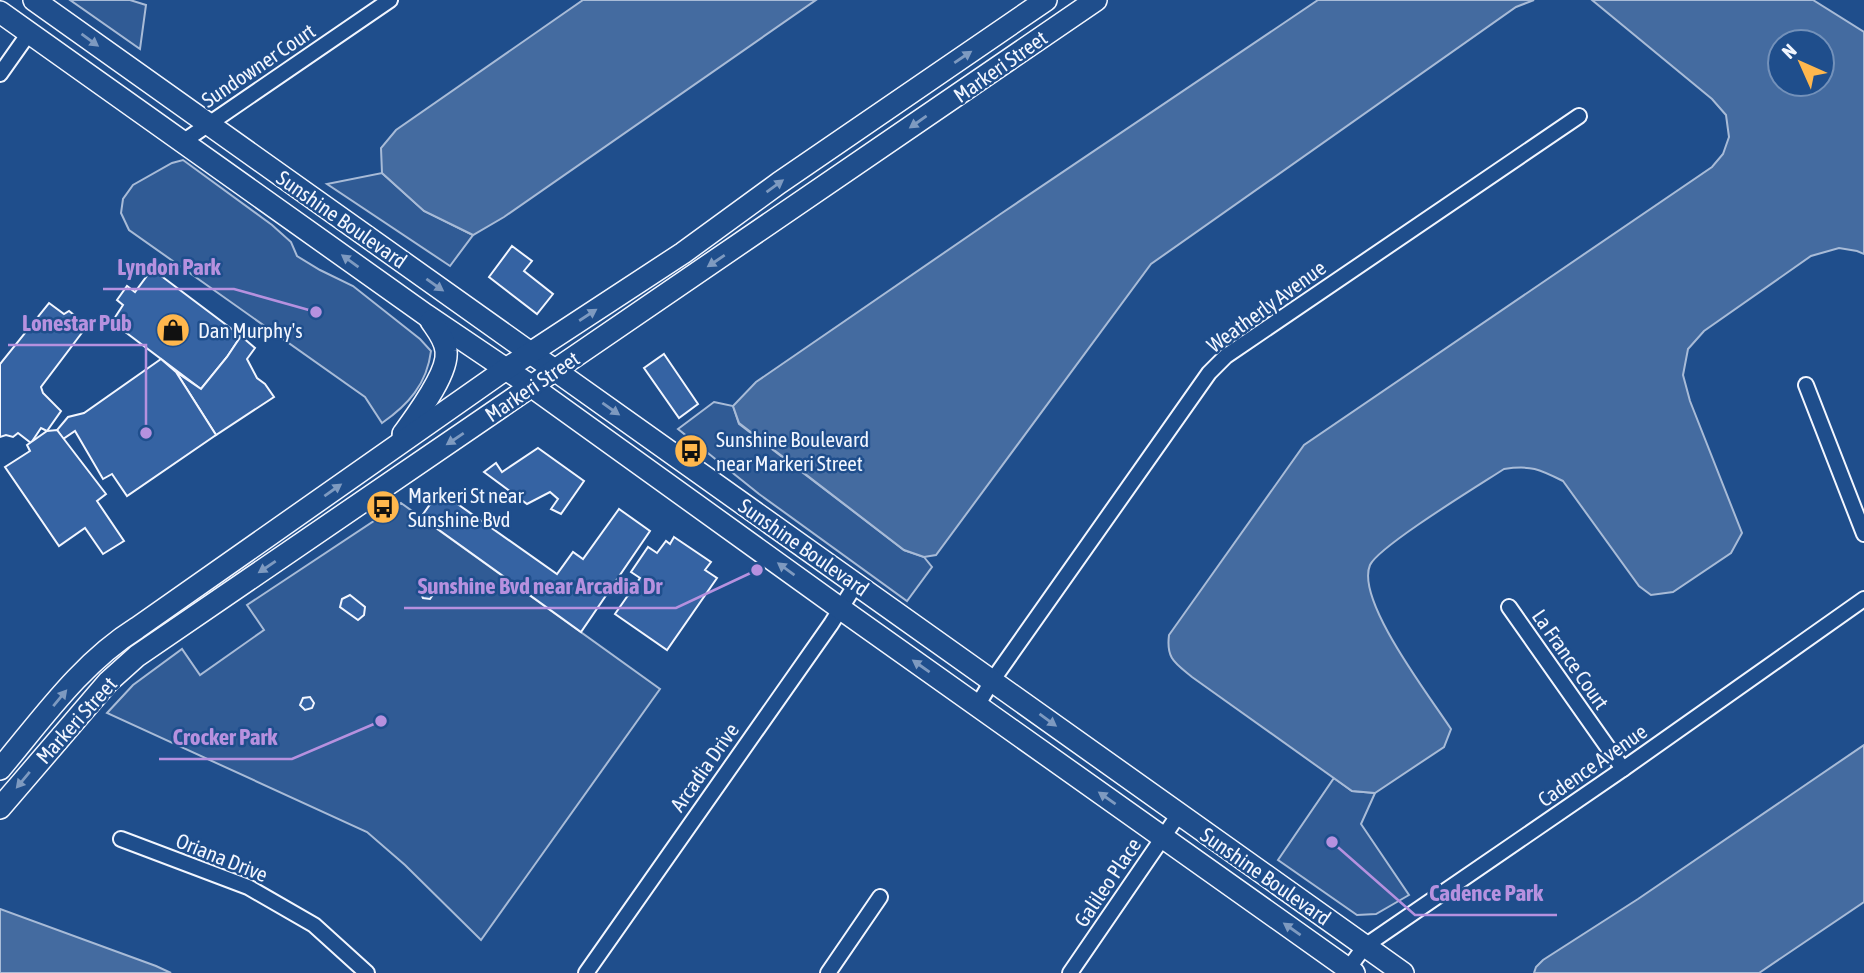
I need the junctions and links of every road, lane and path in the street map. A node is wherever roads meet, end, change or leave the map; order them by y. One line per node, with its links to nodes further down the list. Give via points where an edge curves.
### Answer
1 (34, 0): 10 (main road, Sunshine Boulevard, one-way to 10)
2 (390, 0): 10 (street, Sundowner Court)
3 (1046, 0): 8 (main road, Markeri Street, one-way to 3)
4 (1096, 0): 11 (main road, Markeri Street, one-way to 11)
5 (0, 12): 6 (main road, Sunshine Boulevard)
6 (29, 33): 7 (street); 12 (main road, Sunshine Boulevard)
7 (0, 74)
8 (876, 116): 11 (main road); 14 (main road, Markeri Street, one-way to 8, via 683,253)
9 (1579, 116): 25 (street, Weatherly Avenue, via 1226,356 1209,373)
10 (209, 125): 12 (street, Sundowner Court); 14 (main road, Sunshine Boulevard, one-way to 14)
11 (893, 139): 16 (main road, Markeri Street, one-way to 16)
12 (184, 141): 13 (main road, Sunshine Boulevard, one-way to 12)
13 (426, 314): 15 (main road, Sunshine Boulevard); 19 (main road, via 447,354 430,394)
14 (530, 352): 15 (main road, Markeri Street); 16 (main road, Sunshine Boulevard)
15 (506, 369): 18 (main road, Sunshine Boulevard); 19 (main road, Markeri Street)
16 (556, 370): 18 (main road, Markeri Street); 21 (main road, Sunshine Boulevard, one-way to 21)
17 (1806, 385): 20 (street)
18 (531, 387): 24 (main road, Sunshine Boulevard, one-way to 18); 29 (main road, Markeri Street, one-way to 29, via 137,656 108,682)
19 (391, 449): 27 (main road, Markeri Street, one-way to 19, via 82,672 116,641)
20 (1864, 534)
21 (856, 584): 24 (street, Arcadia Drive); 25 (main road, Sunshine Boulevard)
22 (1864, 599): 28 (street, Cadence Avenue)
23 (1509, 607): 28 (street, La France Court)
24 (841, 609): 26 (main road, Sunshine Boulevard, one-way to 24); 37 (street, Arcadia Drive)
25 (992, 681): 26 (street, Weatherly Avenue); 30 (main road, Sunshine Boulevard, one-way to 30)
26 (978, 706): 31 (main road, Sunshine Boulevard, one-way to 26)
27 (0, 769)
28 (1623, 769): 34 (street, Cadence Avenue)
29 (0, 808)
30 (1179, 814): 31 (street, Galileo Place); 34 (main road, Sunshine Boulevard)
31 (1163, 838): 35 (main road, Sunshine Boulevard, one-way to 31); 39 (street, Galileo Place)
32 (121, 839): 36 (street, Oriana Drive, via 247,887 314,925)
33 (880, 897): 38 (street)
34 (1365, 946): 35 (street, Cadence Avenue); 40 (main road, Sunshine Boulevard)
35 (1351, 971)
36 (367, 973)
37 (586, 973)
38 (828, 973)
39 (1070, 973)
40 (1403, 973)

